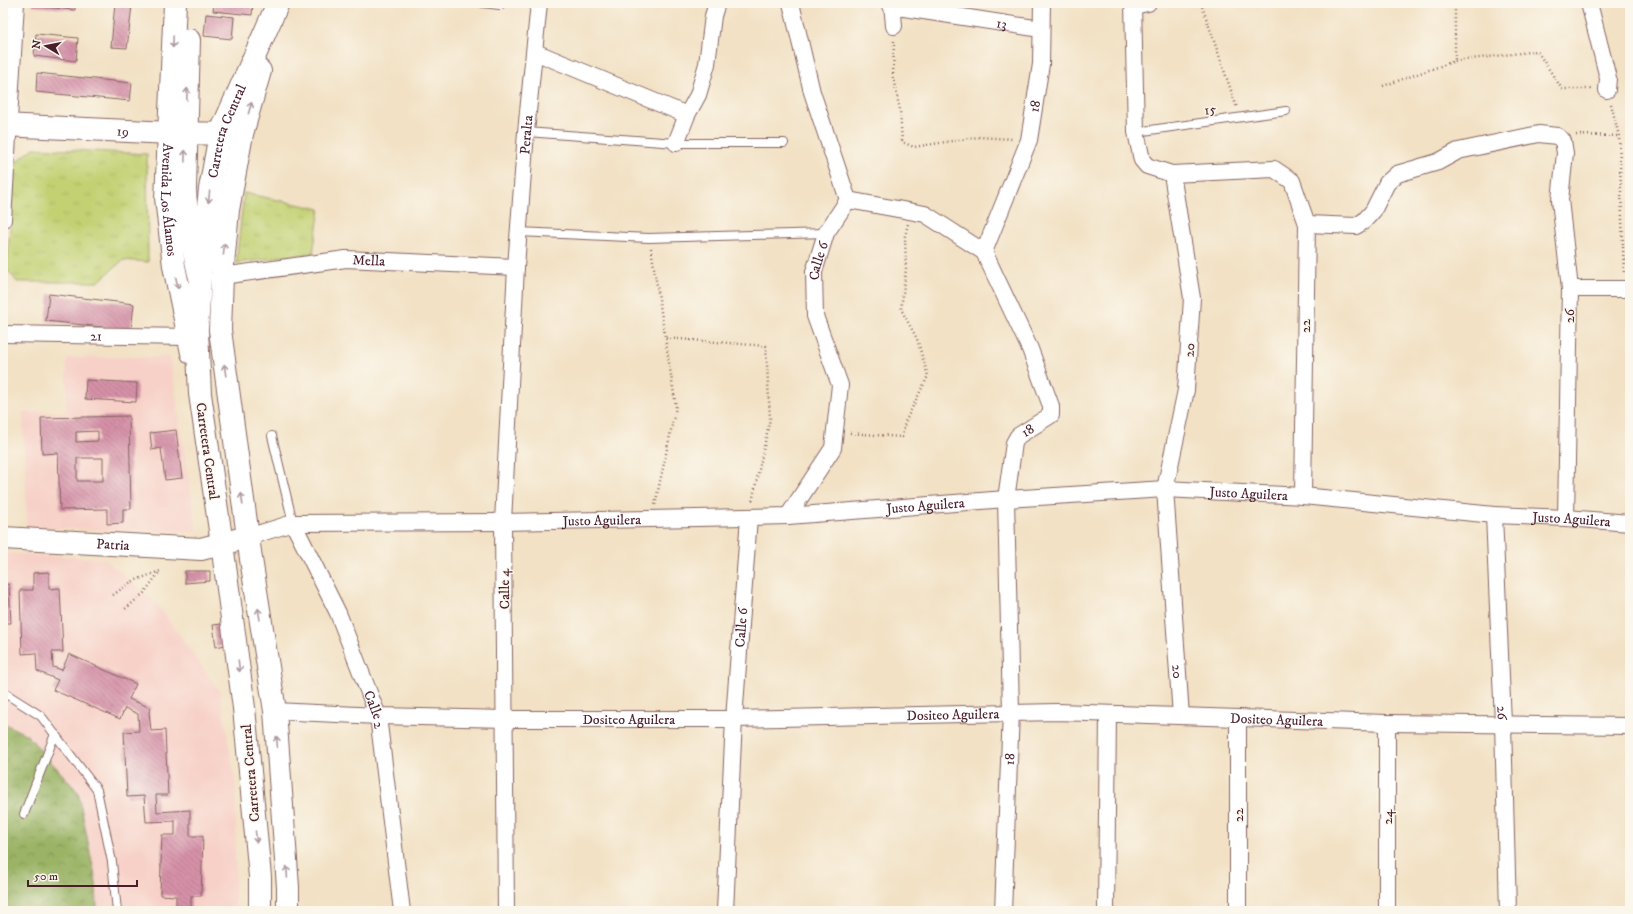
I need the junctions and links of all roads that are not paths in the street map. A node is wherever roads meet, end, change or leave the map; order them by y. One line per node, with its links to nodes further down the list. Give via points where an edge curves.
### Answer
1 (16, 3): 20 (street)
2 (175, 3): 23 (main road, Avenida Los Álamos, one-way to 23)
3 (190, 3): 23 (main road, Avenida Los Álamos, one-way to 3)
4 (279, 3): 24 (main road, Carretera Central); 25 (main road, Carretera Central, one-way to 4)
5 (482, 3): 12 (lane)
6 (539, 3): 16 (street, Peralta)
7 (717, 3): 19 (street, via 711,24 707,64 698,95)
8 (791, 3): 29 (street, via 812,92)
9 (1042, 3): 15 (street, 18)
10 (1589, 3): 17 (street, via 1608,78)
11 (1138, 4): 22 (street)
12 (500, 5)
13 (891, 5): 14 (street); 15 (street, 13)
14 (894, 26)
15 (1041, 29): 34 (street, 18, via 1041,64 1029,140)
16 (535, 52): 19 (street); 21 (street, Peralta)
17 (1607, 90)
18 (1286, 111): 22 (lane, 15)
19 (686, 115): 26 (street)
20 (6, 125): 23 (main road, 19); 30 (street)
21 (526, 132): 26 (lane); 32 (street, Peralta)
22 (1136, 132): 28 (street, via 1142,160 1148,166)
23 (178, 133): 24 (main road, 19); 37 (main road, Avenida Los Álamos, one-way to 23, via 187,220); 42 (main road, Avenida Los Álamos, one-way to 42, via 166,198 174,266)
24 (220, 134): 25 (main road, 19); 37 (main road, Carretera Central, one-way to 37, via 210,189)
25 (242, 134): 36 (main road, Carretera Central, one-way to 25, via 228,210)
26 (676, 143): 27 (lane)
27 (784, 143)
28 (1172, 174): 31 (street, 22, via 1274,168 1292,181); 45 (street, 20, via 1192,298 1186,390)
29 (848, 200): 33 (street, Calle 6); 34 (street, via 925,214)
30 (3, 220)
31 (1307, 224): 38 (street, 26, via 1356,226 1373,211 1387,183 1397,174 1438,162 1458,151 1539,134 1557,136 1563,142 1565,153 1560,200); 46 (street, 22)
32 (519, 232): 33 (lane, via 649,238); 35 (street, Peralta)
33 (826, 233): 49 (street, Calle 6, via 814,272 815,316 840,385 833,448)
34 (984, 252): 47 (street, 18, via 1030,349 1051,406 1050,415 1018,436 1014,443)
35 (516, 267): 36 (street, Mella, via 346,259); 52 (street, Calle 4)
36 (222, 276): 40 (main road, Carretera Central)
37 (200, 278): 40 (main road); 43 (main road, Carretera Central, via 197,330)
38 (1570, 289): 39 (street); 51 (street, 26)
39 (1627, 289)
40 (220, 330): 55 (main road, Carretera Central, one-way to 40)
41 (3, 334): 42 (street, 21)
42 (189, 337): 43 (main road, Avenida Los Álamos)
43 (200, 394): 57 (main road, Carretera Central)
44 (272, 436): 53 (lane)
45 (1166, 489): 46 (street, Justo Aguilera); 47 (street, Justo Aguilera); 63 (street, 20)
46 (1302, 496): 50 (street, Justo Aguilera)
47 (1006, 499): 49 (street, Justo Aguilera); 60 (street, 18)
48 (749, 516): 49 (street, Justo Aguilera); 52 (street, Justo Aguilera); 66 (street, Calle 6)
49 (788, 516)
50 (1494, 516): 51 (street, Justo Aguilera); 68 (street, 26)
51 (1566, 518): 54 (street, Justo Aguilera)
52 (503, 522): 53 (street, Justo Aguilera); 65 (street, Calle 4)
53 (293, 523): 55 (street, Justo Aguilera); 62 (street, Calle 2, via 338,613)
54 (1630, 523)
55 (248, 537): 57 (main road, Justo Aguilera); 59 (main road, Carretera Central, one-way to 55)
56 (3, 538): 57 (main road, Patria, via 201,549)
57 (222, 544): 73 (main road, Carretera Central, one-way to 73, via 244,708 260,877)
58 (3, 692): 70 (lane, via 41,716)
59 (275, 710): 62 (street, Dositeo Aguilera); 74 (main road, Carretera Central, one-way to 59)
60 (1011, 712): 61 (street, Dositeo Aguilera); 66 (street, Dositeo Aguilera); 78 (street, 18)
61 (1108, 714): 63 (street, Dositeo Aguilera); 79 (street)
62 (378, 716): 65 (street, Dositeo Aguilera); 75 (street, Calle 2)
63 (1180, 716): 64 (street, Dositeo Aguilera)
64 (1238, 718): 67 (street, Dositeo Aguilera); 80 (street, 22)
65 (506, 719): 66 (street, Dositeo Aguilera); 76 (street, Calle 4)
66 (734, 719): 77 (street, Calle 6)
67 (1387, 723): 68 (street, Dositeo Aguilera); 81 (street, 24)
68 (1503, 724): 69 (street, Dositeo Aguilera); 82 (street, 26)
69 (1630, 726)
70 (55, 734): 71 (lane); 72 (lane, via 97,790 112,862)
71 (24, 814)
72 (117, 911)
73 (260, 911)
74 (288, 911)
75 (402, 911)
76 (506, 911)
77 (725, 911)
78 (1003, 911)
79 (1106, 911)
80 (1238, 911)
81 (1387, 911)
82 (1508, 911)

